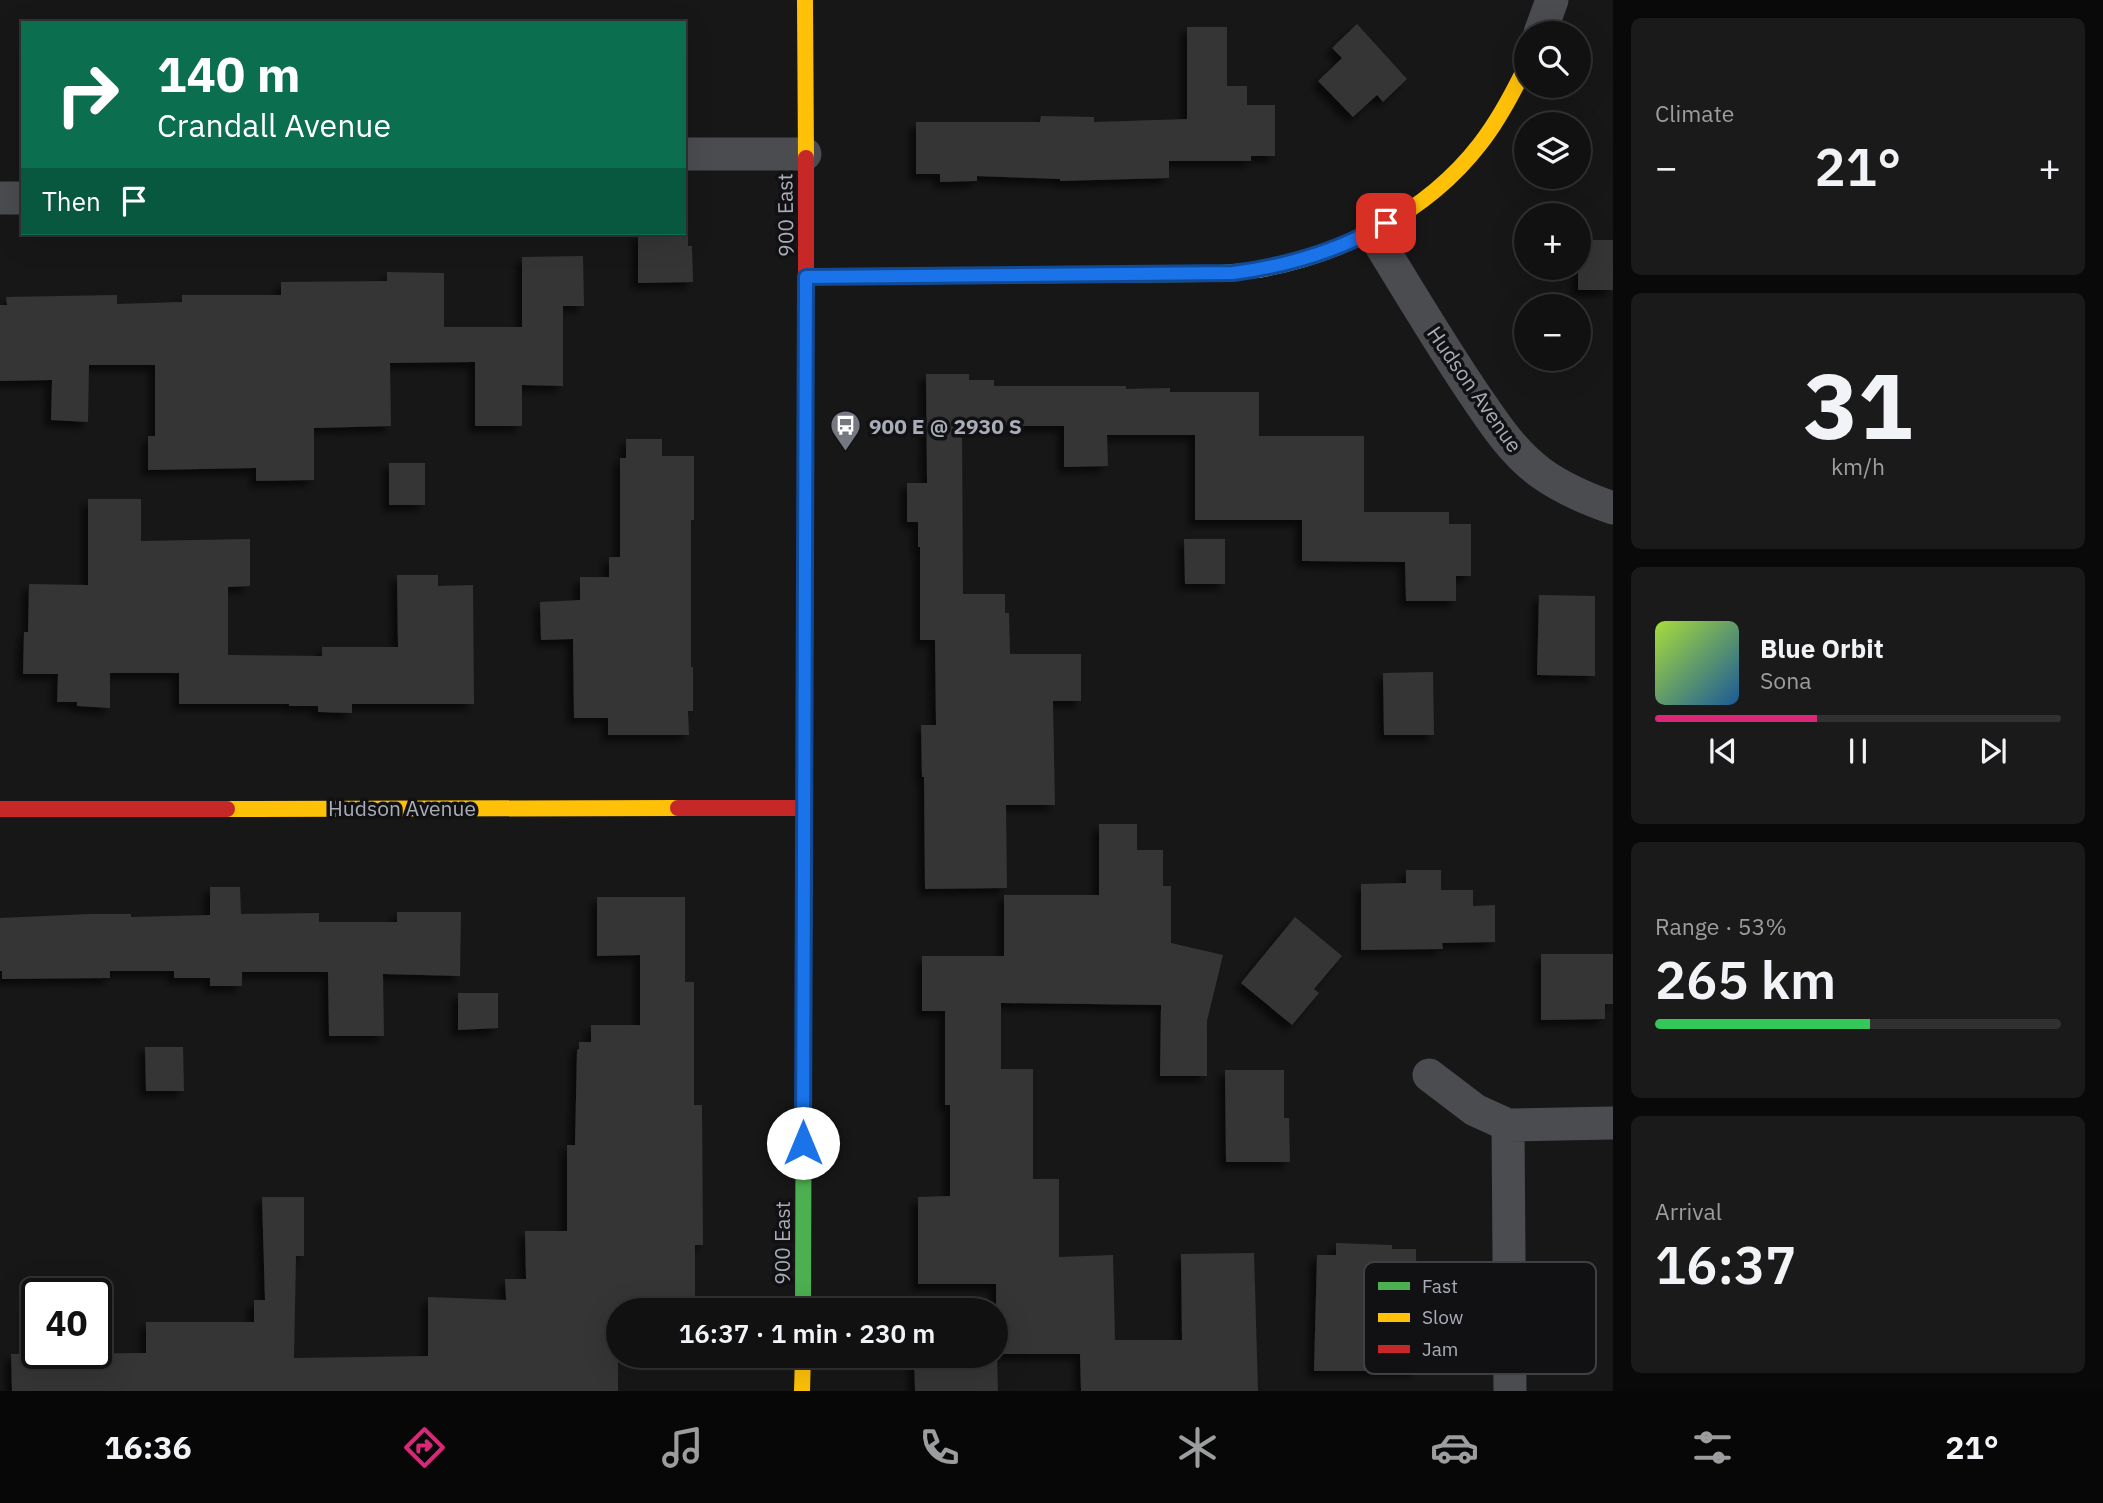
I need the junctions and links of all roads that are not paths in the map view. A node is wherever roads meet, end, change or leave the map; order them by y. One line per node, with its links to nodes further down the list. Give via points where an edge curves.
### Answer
1 (805, 0): 6 (street, 900 East)
2 (1552, 0): 3 (street)
3 (1544, 21)
4 (1514, 91): 9 (street, via 1492,128 1458,168 1426,197)
5 (686, 153): 6 (street)
6 (805, 154): 10 (street, 900 East)
7 (0, 198): 8 (street)
8 (21, 198)
9 (1372, 231): 10 (street, via 1290,263 1233,273); 11 (street, Hudson Avenue, via 1449,357 1517,452 1562,487)
10 (806, 277): 12 (street, 900 East)
11 (1613, 508)
12 (804, 808): 13 (street, Hudson Avenue); 18 (street, 900 East)
13 (0, 809)
14 (1429, 1075): 16 (street, via 1475,1110)
15 (1613, 1123): 16 (street)
16 (1508, 1125): 17 (street)
17 (1509, 1262)
18 (803, 1298)
19 (803, 1368): 20 (street)
20 (803, 1391)

